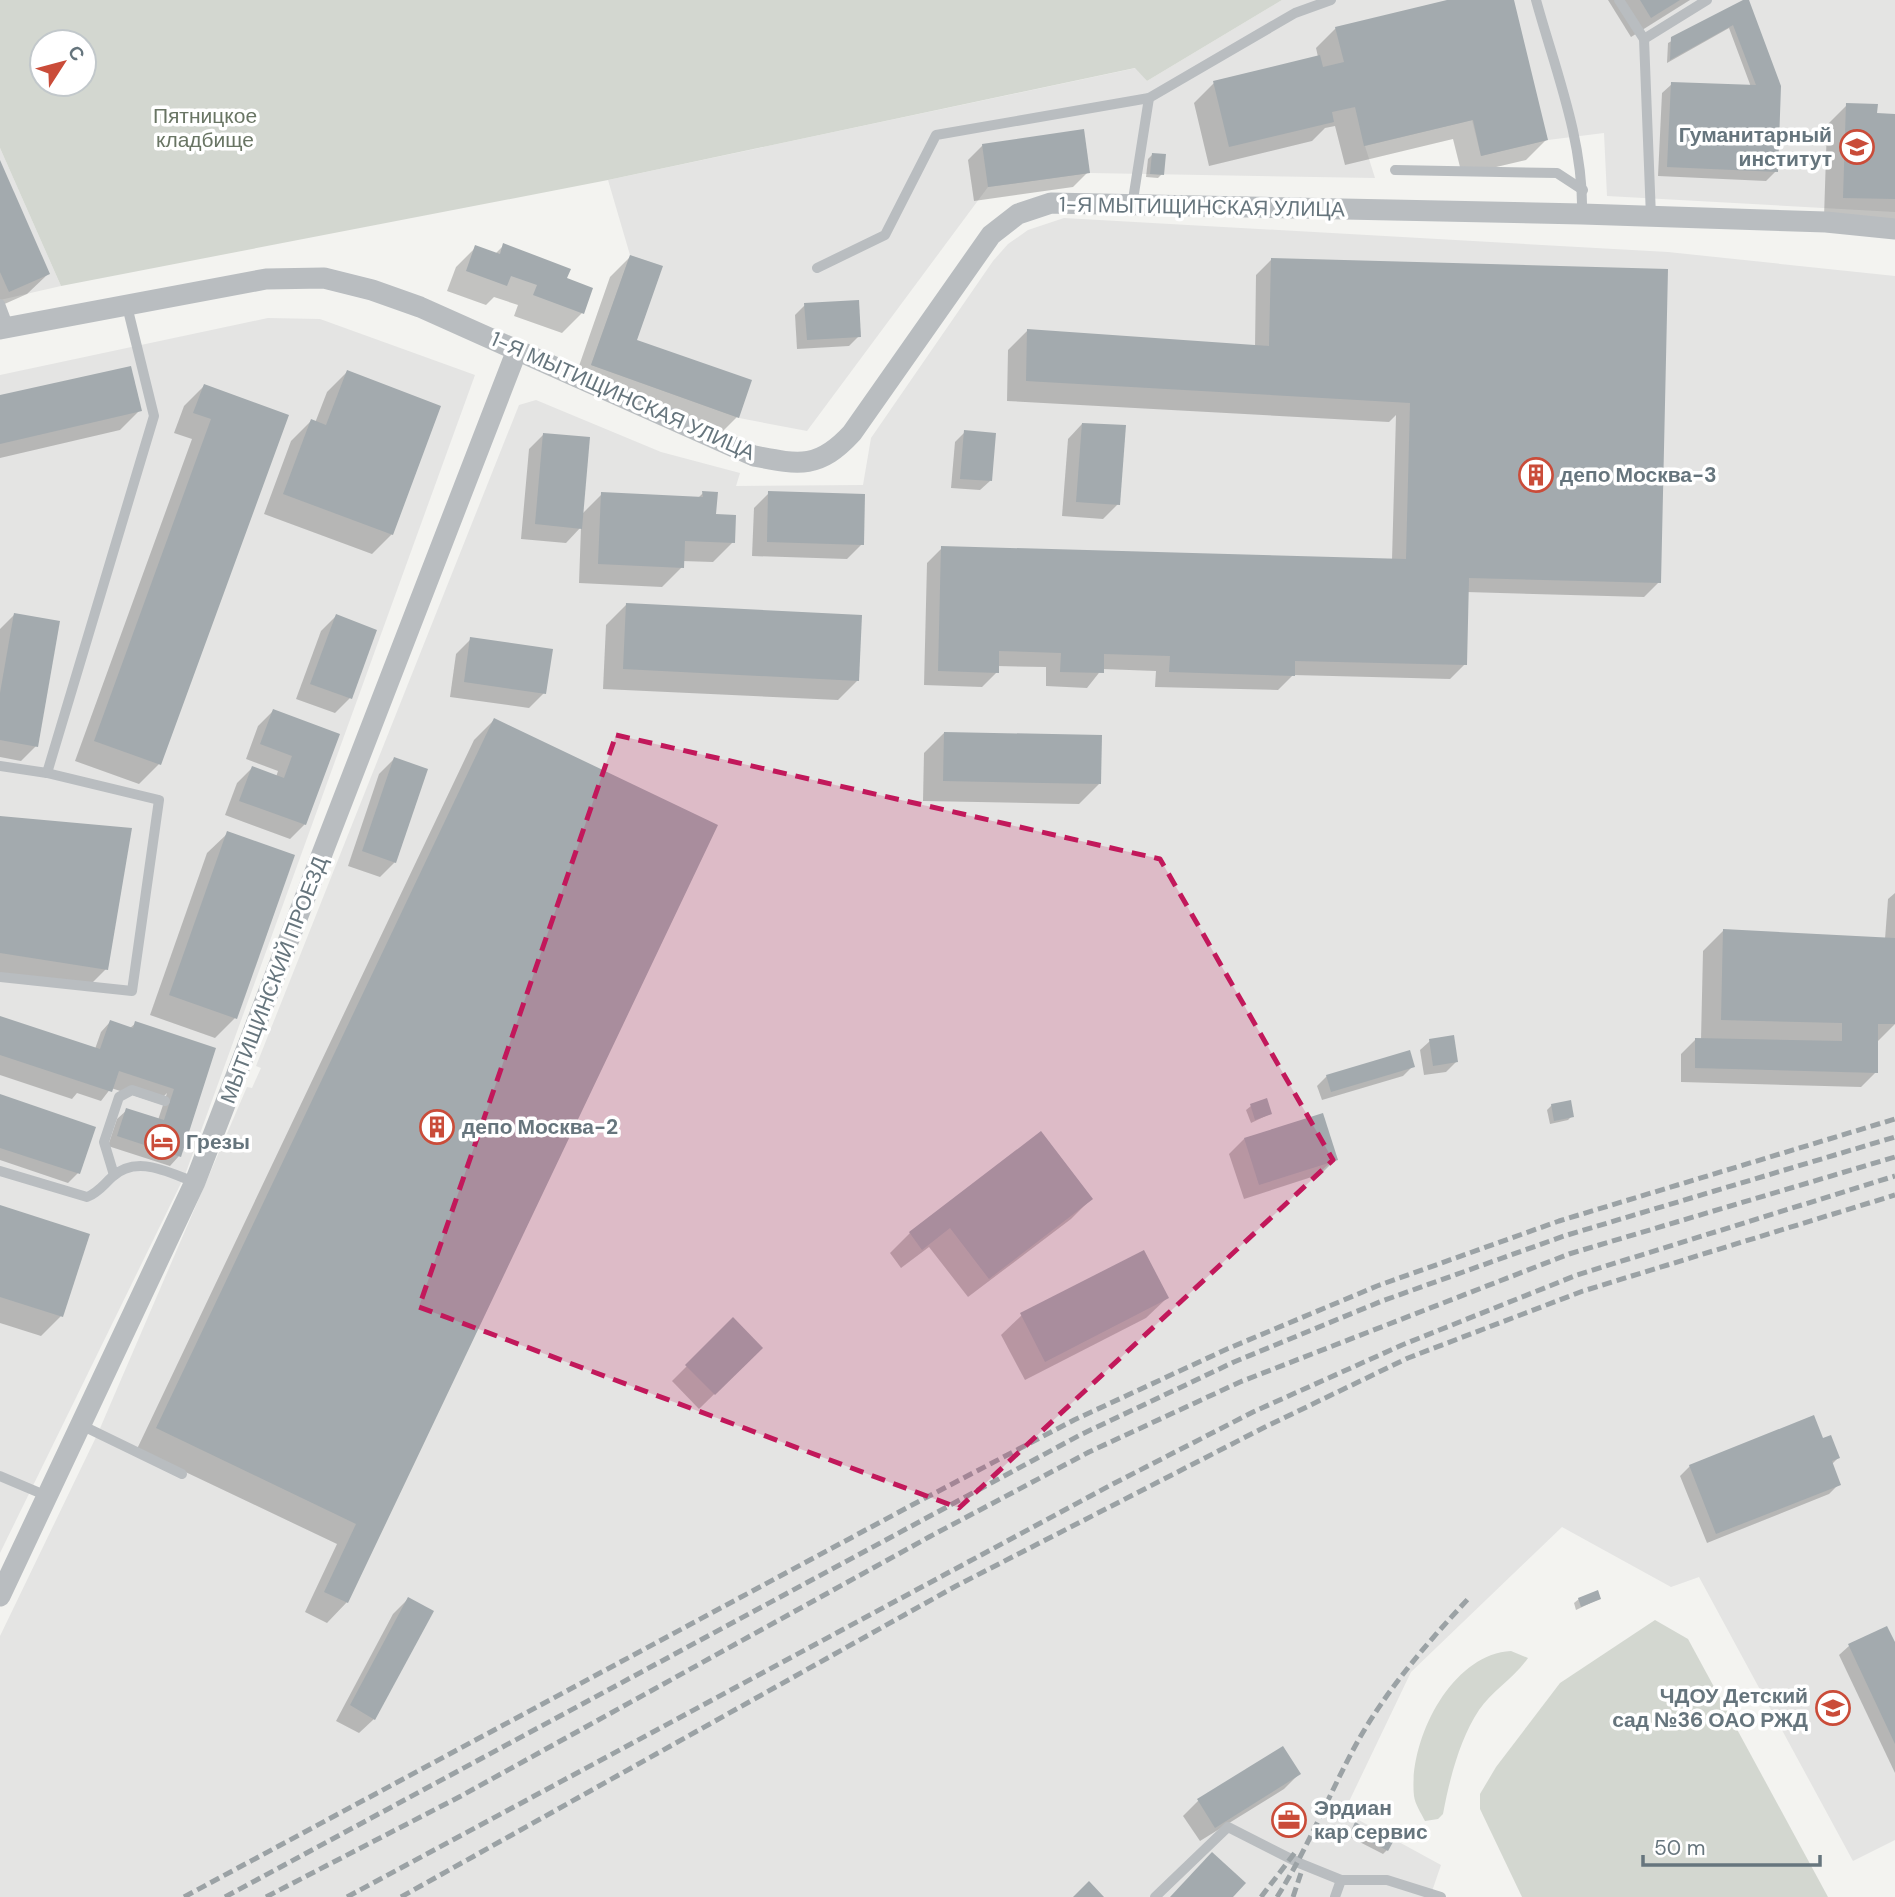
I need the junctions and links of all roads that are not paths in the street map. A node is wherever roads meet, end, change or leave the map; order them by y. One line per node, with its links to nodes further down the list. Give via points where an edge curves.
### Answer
1 (1331, 0): 6 (lane, via 1295,13)
2 (1536, 0): 8 (lane, via 1574,136)
3 (1619, 0): 5 (lane)
4 (1707, 0): 5 (lane)
5 (1644, 39): 11 (lane)
6 (1149, 99): 9 (lane); 13 (lane, via 936,135 885,235)
7 (1395, 170): 8 (lane, via 1557,173)
8 (1583, 191): 10 (lane)
9 (1132, 206): 10 (street, 1-Я МЫТИЩИНСКАЯ УЛИЦА); 17 (street, 1-Я МЫТИЩИНСКАЯ УЛИЦА, via 1051,204 1018,214 991,235 852,433 833,453 811,462 754,456)
10 (1582, 214): 11 (street, 1-Я МЫТИЩИНСКАЯ УЛИЦА)
11 (1651, 217): 12 (street, 1-Я МЫТИЩИНСКАЯ УЛИЦА, via 1826,222)
12 (1895, 229)
13 (817, 268)
14 (0, 304): 16 (lane)
15 (127, 306): 16 (street, 1-Я МЫТИЩИНСКАЯ УЛИЦА); 17 (street, 1-Я МЫТИЩИНСКАЯ УЛИЦА, via 266,279 324,278 420,307); 19 (lane, via 154,416)
16 (4, 328)
17 (517, 350): 24 (street, МЫТИЩИНСКИЙ ПРОЕЗД)
18 (0, 766): 19 (lane)
19 (47, 774): 20 (lane, via 159,800 132,990)
20 (0, 977)
21 (165, 1101): 23 (lane, via 132,1090 118,1097 104,1142)
22 (0, 1171): 23 (lane, via 87,1197 99,1192)
23 (114, 1175): 24 (lane, via 148,1165)
24 (195, 1182): 25 (street, МЫТИЩИНСКИЙ ПРОЕЗД)
25 (81, 1425): 26 (lane); 28 (street, МЫТИЩИНСКИЙ ПРОЕЗД)
26 (182, 1474)
27 (0, 1476): 28 (lane)
28 (47, 1496): 29 (street, МЫТИЩИНСКИЙ ПРОЕЗД)
29 (0, 1596)
30 (1341, 1880): 31 (lane, via 1228,1827); 32 (lane); 33 (lane, via 1387,1880)
31 (1155, 1897)
32 (1335, 1897)
33 (1441, 1897)

